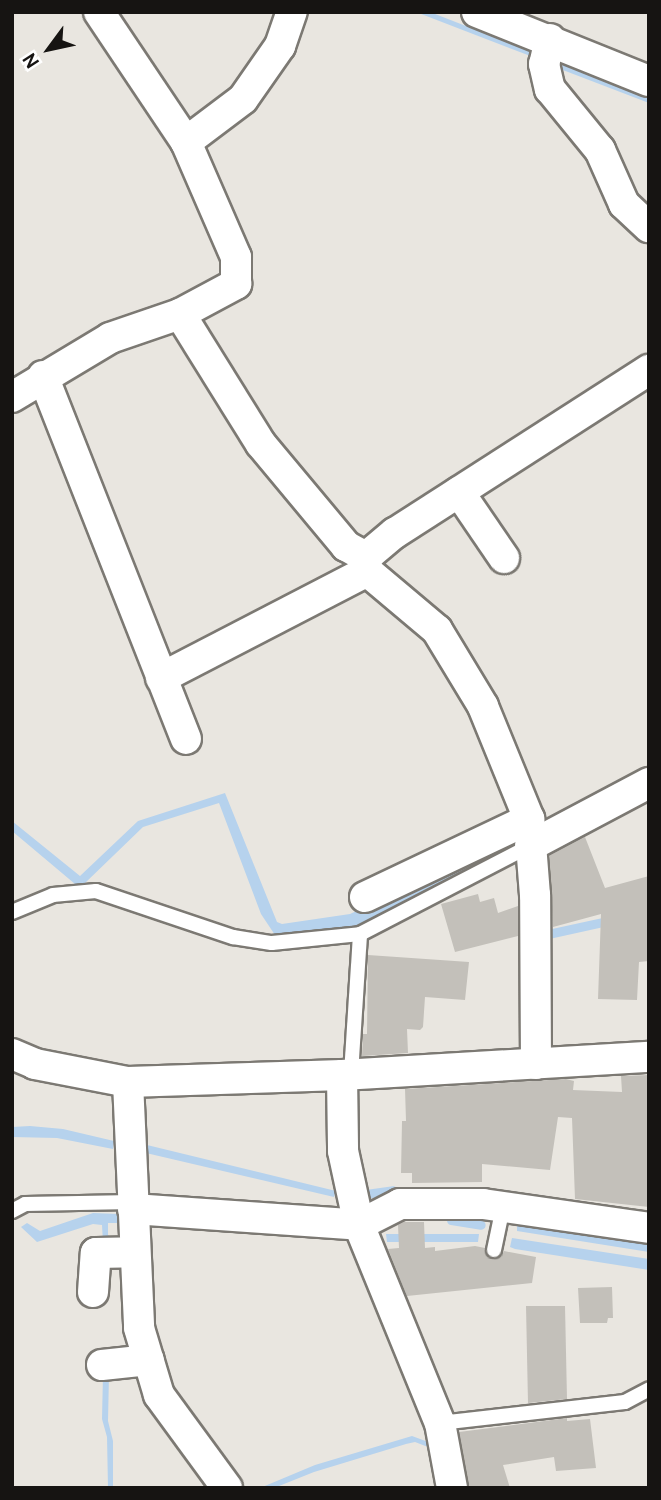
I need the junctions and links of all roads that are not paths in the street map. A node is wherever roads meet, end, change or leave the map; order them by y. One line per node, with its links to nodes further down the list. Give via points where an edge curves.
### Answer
1 (99, 12): 6 (street)
2 (292, 12): 6 (street, via 280,46 243,99)
3 (477, 12): 4 (street)
4 (550, 39): 5 (street); 7 (street, via 544,64 550,89 600,150 624,204)
5 (649, 81)
6 (187, 142): 8 (street, via 236,257 236,284)
7 (649, 227)
8 (180, 314): 10 (street, via 110,338); 14 (street, via 261,444 346,547)
9 (649, 370): 12 (street)
10 (43, 376): 11 (street); 15 (street)
11 (12, 397)
12 (459, 492): 13 (street); 14 (street, via 395,533)
13 (503, 558)
14 (367, 564): 15 (street); 18 (street, via 437,631 483,706)
15 (161, 678): 16 (street)
16 (186, 738)
17 (649, 783): 18 (street)
18 (529, 832): 19 (street); 21 (lane); 24 (street, via 535,895)
19 (365, 897)
20 (12, 912): 21 (lane, via 53,895 96,891 233,937 272,943)
21 (360, 934): 25 (lane)
22 (12, 1054): 26 (street, via 35,1064)
23 (649, 1057): 24 (street)
24 (536, 1064): 25 (street)
25 (346, 1074): 26 (street); 30 (street, via 343,1151)
26 (128, 1082): 28 (street)
27 (491, 1199): 30 (street, via 400,1204); 31 (street); 32 (lane)
28 (133, 1205): 29 (lane, via 25,1204); 30 (street); 33 (street)
29 (12, 1211)
30 (359, 1225): 38 (street)
31 (649, 1228)
32 (494, 1250)
33 (135, 1252): 34 (street, via 96,1253); 35 (street, via 139,1328)
34 (93, 1292)
35 (149, 1360): 36 (street); 39 (street, via 159,1395)
36 (102, 1366)
37 (649, 1389): 38 (lane, via 625,1402)
38 (440, 1423): 40 (street)
39 (227, 1488)
40 (453, 1488)

